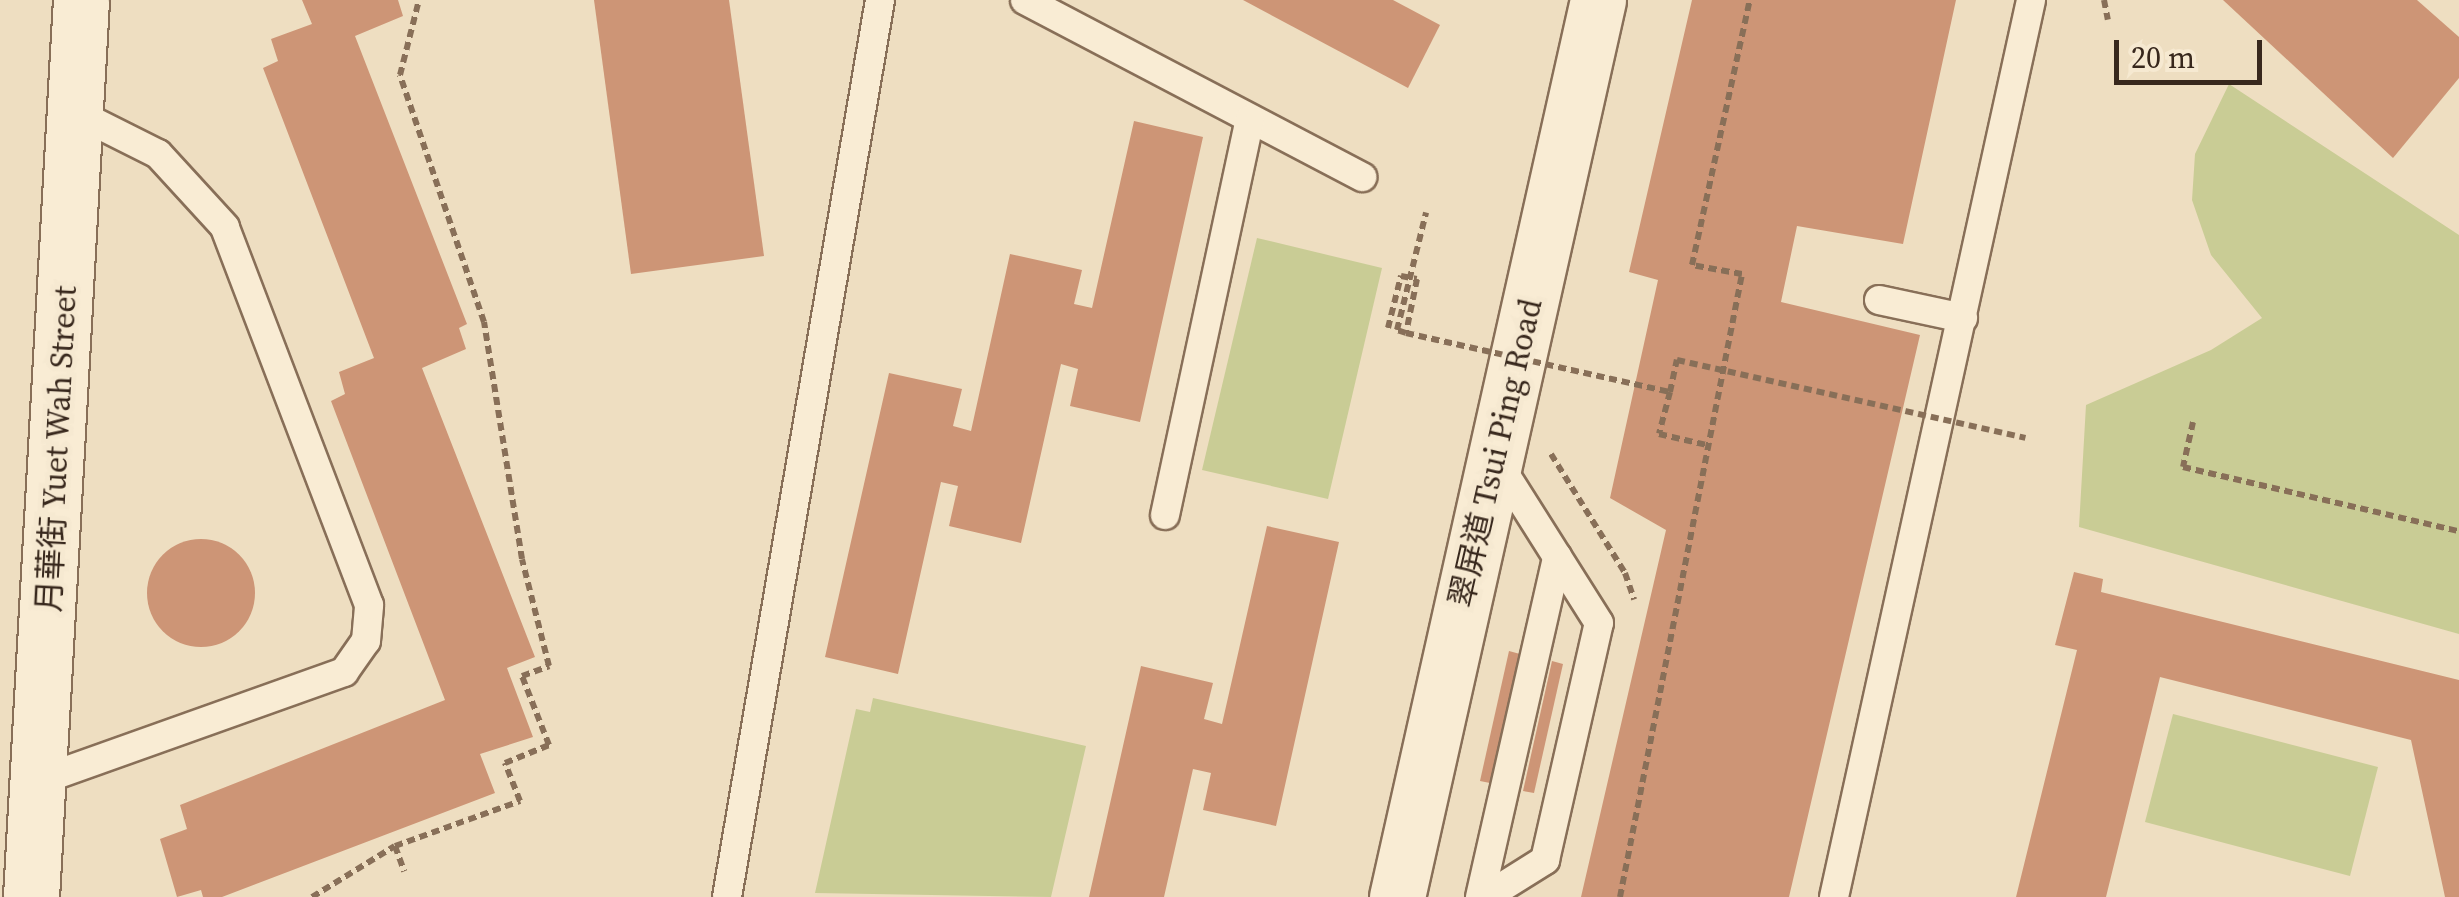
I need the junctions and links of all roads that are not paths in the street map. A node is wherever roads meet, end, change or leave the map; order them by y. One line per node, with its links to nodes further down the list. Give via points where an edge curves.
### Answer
1 (81, 0): 6 (street, 月華街 Yuet Wah Street)
2 (880, 0): 16 (lane)
3 (1025, 0): 7 (lane)
4 (2031, 0): 10 (lane)
5 (1596, 3): 11 (street, 翠屏道 Tsui Ping Road)
6 (76, 113): 14 (street, 月華街 Yuet Wah Street); 14 (lane, via 158,154 225,227 368,605 366,641 344,672)
7 (1250, 120): 8 (lane); 12 (lane)
8 (1362, 177)
9 (1880, 300): 10 (lane)
10 (1963, 318): 19 (lane)
11 (1495, 459): 13 (lane); 17 (street, 翠屏道 Tsui Ping Road)
12 (1165, 515)
13 (1557, 557): 18 (lane); 18 (lane, via 1598,623 1546,860)
14 (38, 781): 15 (street, 月華街 Yuet Wah Street)
15 (31, 897)
16 (727, 897)
17 (1397, 897)
18 (1483, 897)
19 (1834, 897)

